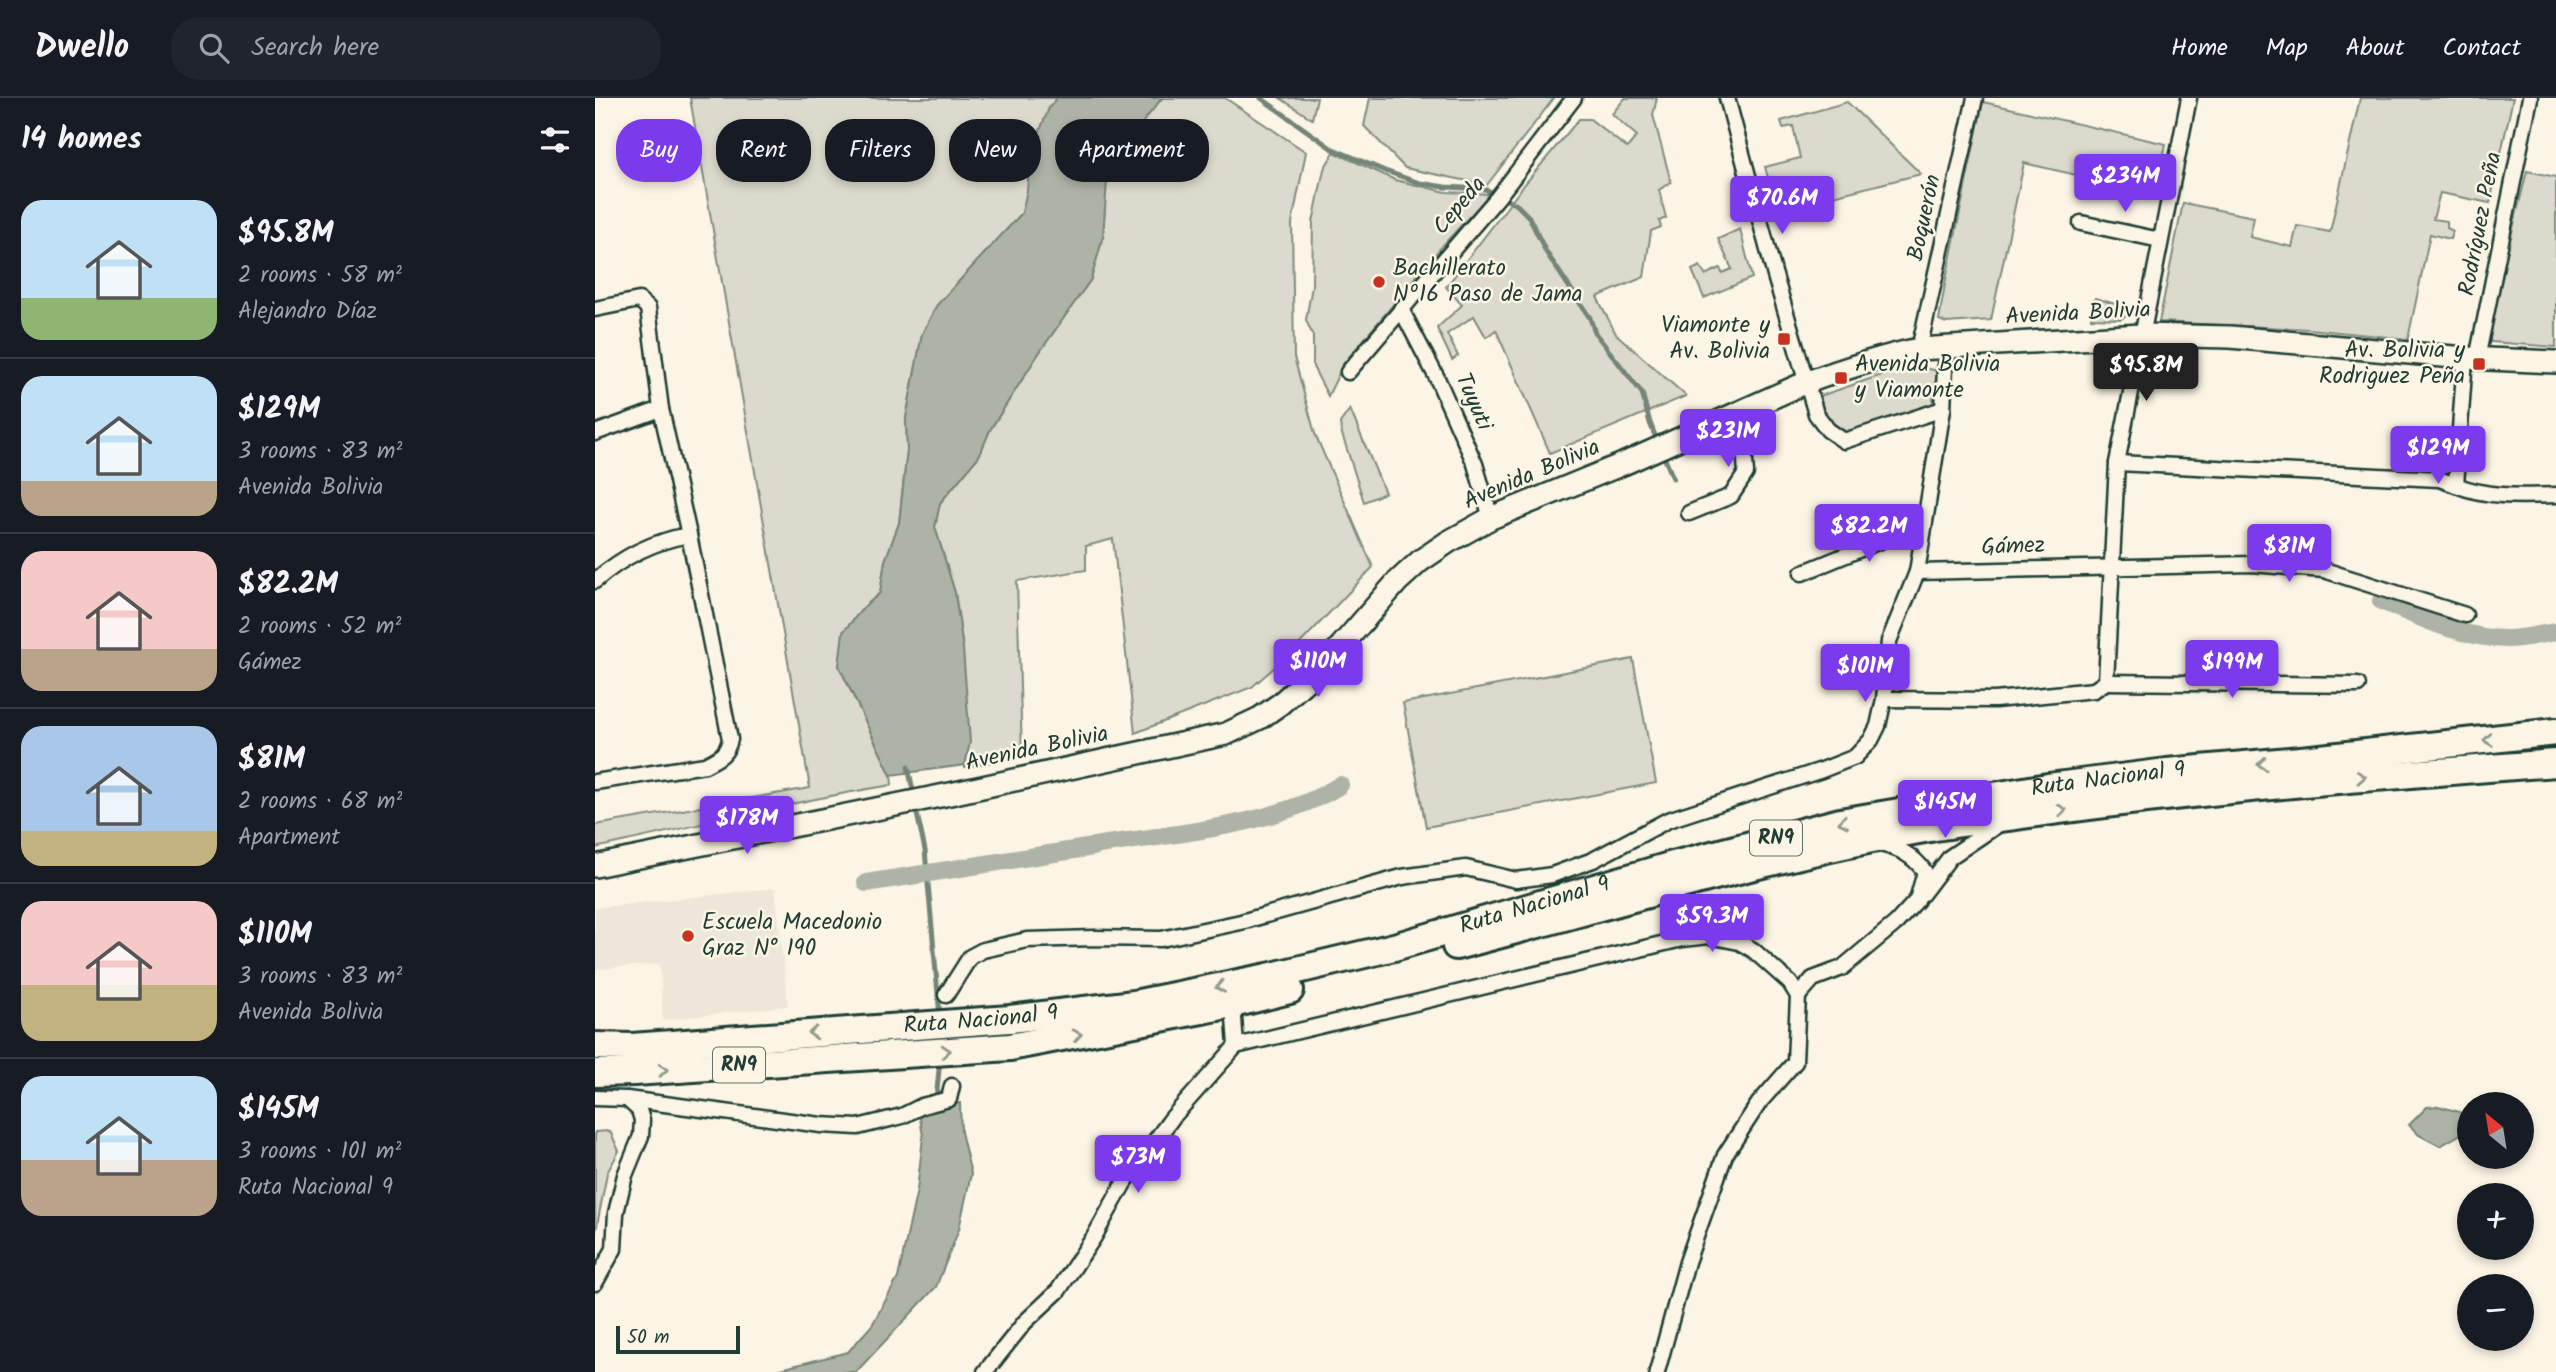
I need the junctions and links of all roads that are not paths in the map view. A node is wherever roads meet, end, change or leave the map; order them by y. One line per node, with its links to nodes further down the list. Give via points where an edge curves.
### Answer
1 (1574, 98): 9 (street, Cepeda, via 1498,197)
2 (1727, 98): 16 (street)
3 (1975, 98): 12 (street, Boquerón)
4 (2189, 98): 7 (street)
5 (2530, 98): 13 (street, Rodríguez Peña)
6 (2081, 223): 7 (street)
7 (2161, 240): 10 (street)
8 (595, 309): 17 (street, via 639,300 648,308)
9 (1401, 309): 15 (street, Cepeda); 25 (street, Tuyuti, via 1475,464)
10 (2141, 335): 11 (street, Avenida Bolivia); 13 (street, Avenida Bolivia, via 2230,337); 21 (street)
11 (1946, 347): 12 (street, Avenida Bolivia); 18 (street)
12 (1919, 349): 16 (street, Avenida Bolivia, via 1861,362)
13 (2471, 358): 14 (street, Avenida Bolivia); 22 (street, Rodríguez Peña)
14 (2556, 362)
15 (1348, 372)
16 (1805, 383): 18 (street, via 1816,414 1844,441); 19 (street, Avenida Bolivia)
17 (661, 409): 20 (street); 27 (street)
18 (1943, 409): 26 (street)
19 (1741, 412): 24 (street, via 1746,473 1731,496); 25 (street, Avenida Bolivia)
20 (595, 433)
21 (2117, 463): 22 (street, via 2439,479); 28 (street)
22 (2456, 485): 23 (street, via 2494,496)
23 (2556, 495)
24 (1689, 513)
25 (1491, 519): 41 (street, Avenida Bolivia, via 1420,561 1328,661 1280,704 1226,734)
26 (1924, 523): 29 (street); 30 (street)
27 (689, 535): 31 (street, via 647,547); 38 (street, via 729,728 728,750 705,765)
28 (2110, 567): 29 (street, Gámez); 32 (street, Gámez, via 2252,564 2324,569); 33 (street)
29 (1917, 572): 35 (street, via 1889,641)
30 (1802, 573)
31 (595, 581)
32 (2465, 615)
33 (2106, 681): 34 (street); 35 (street, via 2094,690 1995,700)
34 (2358, 685)
35 (1884, 699): 43 (street, via 1878,726 1855,757 1668,820 1593,860 1552,875 1516,880 1466,868 1402,877 1161,939 1027,940 970,957)
36 (2556, 732): 46 (highway, Ruta Nacional 9 / RN9, one-way to 46, via 2075,783 1840,822 1648,872 1394,947 1134,1004 1010,1018)
37 (2556, 763): 39 (highway, Ruta Nacional 9 / RN9, one-way to 37, via 2329,779)
38 (595, 782)
39 (2009, 817): 40 (highway, Ruta Nacional 9 / RN9); 42 (street, via 1950,858)
40 (1860, 841): 42 (street, via 1893,847 1915,858 1925,872); 45 (highway, Ruta Nacional 9 / RN9)
41 (595, 866)
42 (1917, 900): 44 (street, via 1865,951 1842,968 1813,979)
43 (946, 995)
44 (1798, 996): 47 (street, via 1753,950 1709,936 1630,950); 54 (street, via 1795,1062 1759,1103 1725,1155 1687,1262)
45 (1233, 1004): 47 (street); 48 (highway, Ruta Nacional 9 / RN9, one-way to 45, via 1010,1047)
46 (595, 1046)
47 (1236, 1046): 53 (street, via 1172,1118 1132,1172 1058,1291 1025,1322)
48 (595, 1073)
49 (952, 1086): 51 (street, via 949,1099 858,1128)
50 (595, 1098): 51 (street)
51 (627, 1098): 52 (street, via 639,1110 641,1136 625,1175 614,1249)
52 (595, 1283)
53 (985, 1372)
54 (1657, 1372)

